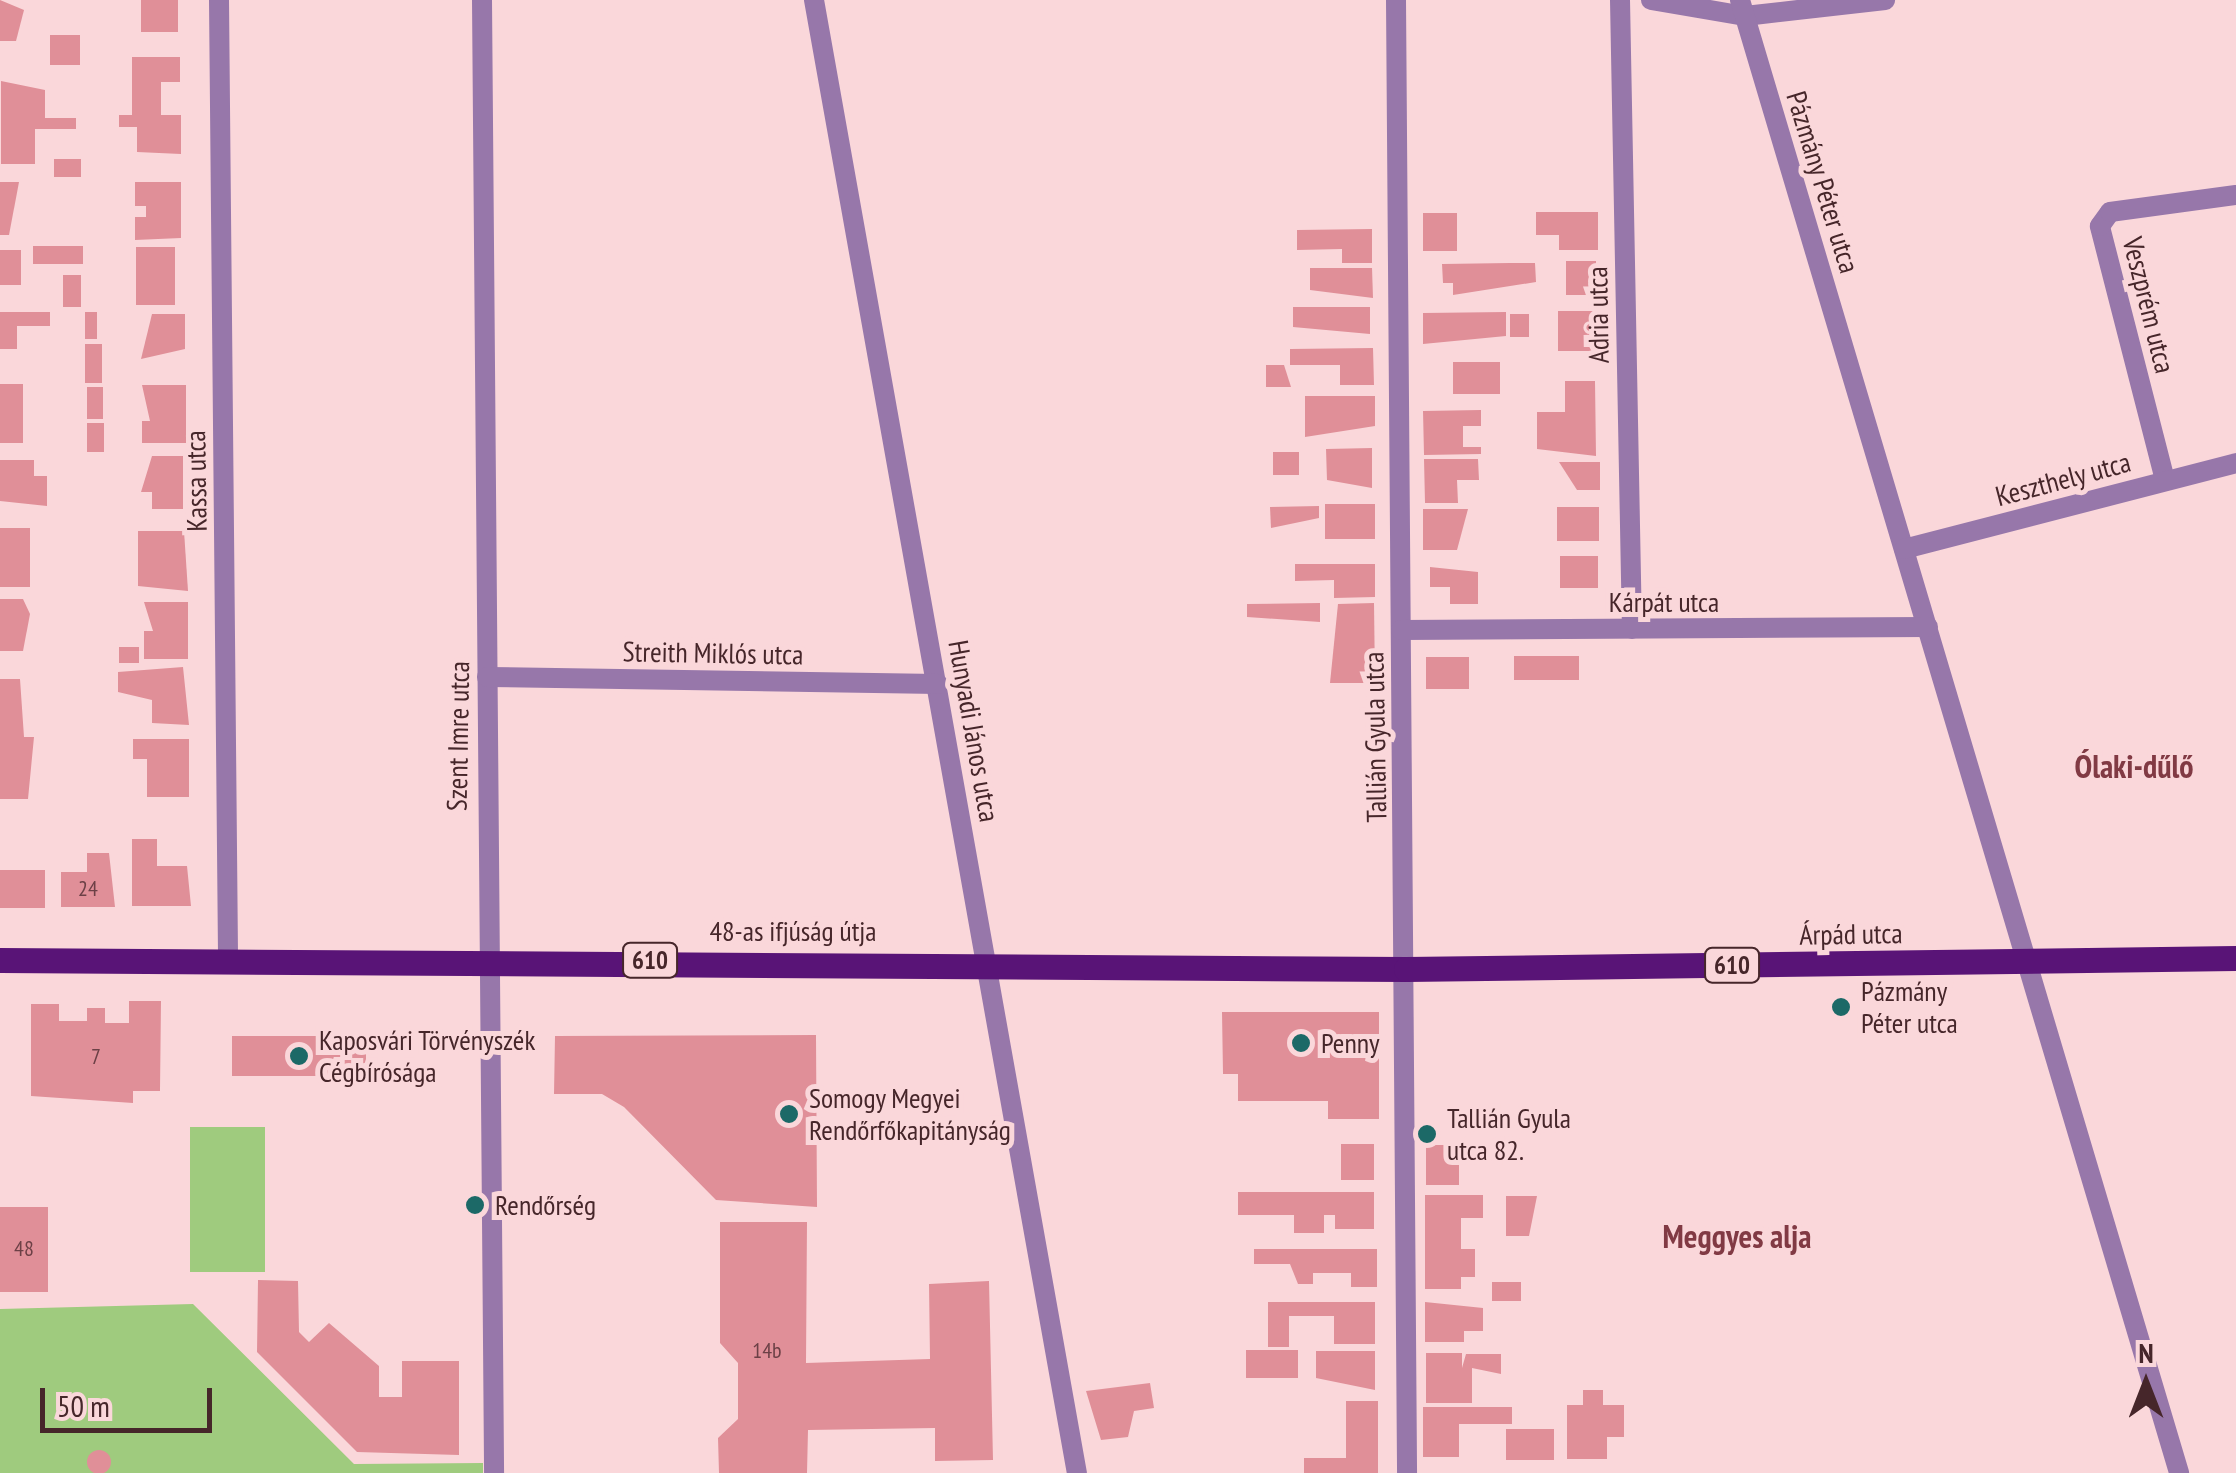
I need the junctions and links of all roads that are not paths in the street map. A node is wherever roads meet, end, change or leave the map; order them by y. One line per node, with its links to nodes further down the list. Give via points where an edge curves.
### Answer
1 (219, 0): 21 (street, Kassa utca)
2 (482, 0): 16 (street, Szent Imre utca)
3 (814, 0): 17 (street, Hunyadi János utca)
4 (1396, 0): 14 (street, Tallián Gyula utca)
5 (1620, 0): 15 (street, Adria utca)
6 (1651, 0): 8 (street)
7 (1885, 0): 8 (street)
8 (1742, 8): 12 (street, Pázmány Péter utca)
9 (2236, 196): 11 (street, Veszprém utca, via 2110,212 2100,226)
10 (2236, 464): 11 (street, Keszthely utca)
11 (2166, 480): 12 (street, Keszthely utca)
12 (1904, 549): 13 (street, Pázmány Péter utca)
13 (1928, 627): 15 (street, Kárpát utca); 22 (street, Pázmány Péter utca)
14 (1401, 630): 15 (street, Kárpát utca); 24 (street, Tallián Gyula utca)
15 (1632, 630)
16 (487, 677): 17 (street, Streith Miklós utca); 20 (street, Szent Imre utca)
17 (938, 684): 23 (street, Hunyadi János utca)
18 (2236, 958): 22 (main road, Árpád utca / 610)
19 (0, 960): 21 (main road, 48-as ifjúság útja / 610)
20 (483, 960): 21 (main road, 48-as ifjúság útja / 610); 23 (main road, 48-as ifjúság útja / 610); 25 (street, Szent Imre utca)
21 (228, 961)
22 (2028, 962): 24 (main road, Árpád utca / 610); 28 (street, Pázmány Péter utca)
23 (988, 964): 24 (main road, 48-as ifjúság útja / 610); 26 (street, Hunyadi János utca)
24 (1406, 969): 27 (street, Tallián Gyula utca)
25 (494, 1473)
26 (1076, 1473)
27 (1407, 1473)
28 (2179, 1473)

